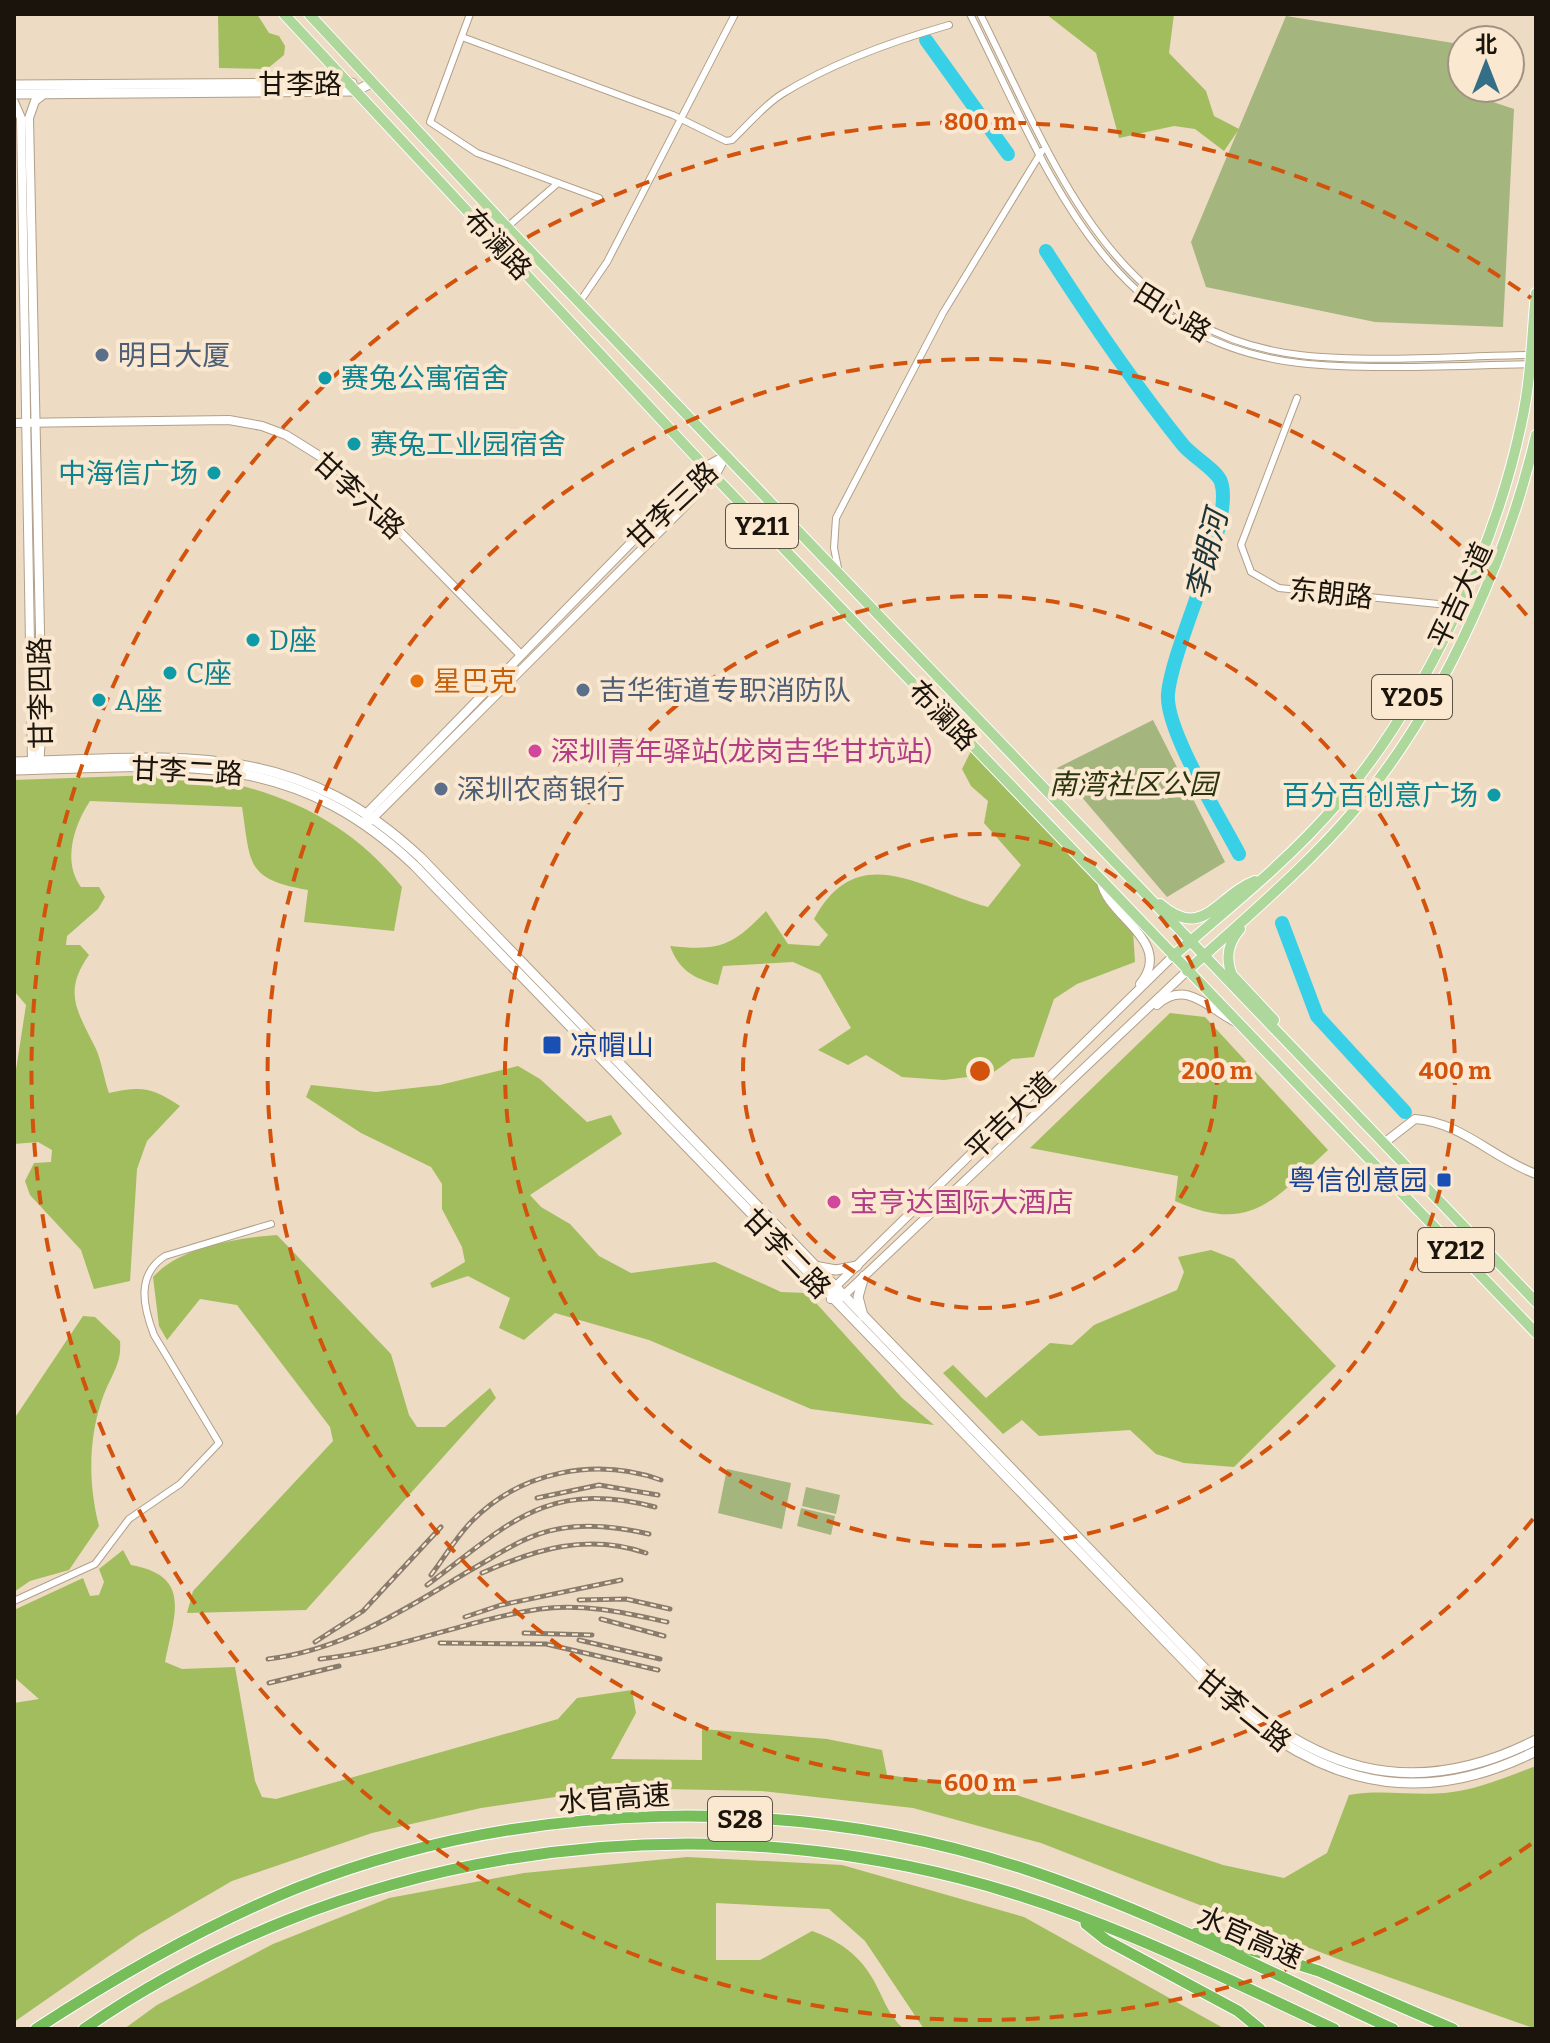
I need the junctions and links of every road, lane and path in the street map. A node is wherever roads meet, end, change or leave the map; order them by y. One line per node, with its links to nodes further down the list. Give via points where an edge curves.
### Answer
1 (284, 14): 11 (main road, 布澜路)
2 (309, 14): 9 (main road, 布澜路)
3 (470, 14): 8 (street)
4 (735, 14): 15 (street)
5 (970, 14): 17 (street, 田心路)
6 (980, 14): 16 (street, 田心路)
7 (949, 25): 15 (street, via 906,38 780,95 732,140)
8 (462, 37): 15 (street); 18 (street, via 430,122 477,153)
9 (371, 83): 11 (main road, 甘李路); 20 (main road, 布澜路 / Y211)
10 (14, 85): 11 (main road, 甘李路)
11 (352, 87): 13 (main road, 甘李路); 29 (main road, 布澜路 / Y211)
12 (14, 94): 13 (main road, 甘李路)
13 (44, 94): 25 (street, 甘李四路, via 29,118)
14 (14, 102): 25 (street, 甘李四路, via 21,118)
15 (683, 120): 22 (street, via 607,262)
16 (1046, 145): 17 (street); 23 (street, 田心路, via 1075,204 1118,263 1202,326 1300,355)
17 (1040, 153): 23 (street, 田心路, via 1081,229 1113,269 1172,318 1220,342 1299,363); 31 (street, via 943,313 836,518)
18 (558, 183): 19 (street); 20 (street)
19 (599, 198)
20 (507, 227): 22 (main road, 布澜路 / Y211)
21 (1536, 293): 23 (main road, 平吉大道 / Y205)
22 (579, 303): 28 (main road, 布澜路 / Y211)
23 (1533, 359): 32 (main road, 平吉大道 / Y205, via 1510,472)
24 (1297, 398): 32 (street, 东朗路, via 1241,545 1251,572 1279,588)
25 (31, 422): 26 (street, 甘李六路); 33 (street, 甘李六路, via 229,420 286,435 334,465); 35 (street, 甘李四路)
26 (14, 423)
27 (1536, 435): 42 (main road, 平吉大道 / Y205, via 1511,525 1481,598 1423,711 1349,816)
28 (725, 456): 29 (street, 甘李三路); 30 (street, 甘李三路); 31 (main road, 布澜路 / Y211)
29 (705, 467): 30 (main road, 布澜路 / Y211); 37 (street, 甘李三路)
30 (715, 476): 38 (street, 甘李三路); 40 (main road, 布澜路 / Y211)
31 (839, 573): 41 (main road, 布澜路 / Y211)
32 (1458, 606): 39 (main road, 平吉大道 / Y205, via 1382,746 1314,830)
33 (520, 654)
34 (14, 762): 35 (main road, 甘李二路)
35 (37, 764): 36 (main road, 甘李二路); 37 (main road, 甘李二路, via 245,772)
36 (14, 770)
37 (366, 818): 38 (main road, 甘李二路); 59 (main road, 甘李二路)
38 (376, 819): 55 (main road, 甘李二路, via 421,858)
39 (1261, 879): 41 (main road, via 1240,886 1205,917 1189,920); 43 (main road, 平吉大道 / Y205)
40 (1101, 881): 44 (main road, 布澜路 / Y211); 47 (street, via 1103,892 1149,948 1144,979)
41 (1137, 888): 43 (main road, 布澜路 / Y211)
42 (1265, 898): 45 (main road, 平吉大道 / Y205); 50 (main road, via 1234,936 1228,966)
43 (1189, 942): 44 (main road, 平吉大道 / Y205); 45 (main road, 布澜路 / Y211)
44 (1173, 956): 46 (main road, 布澜路 / Y211); 47 (street, 平吉大道)
45 (1203, 957): 46 (main road, 平吉大道 / Y205); 50 (main road, 布澜路 / Y211)
46 (1187, 971): 48 (main road, 布澜路 / Y211); 49 (street, 平吉大道)
47 (1124, 1004): 56 (street, 平吉大道)
48 (1242, 1025): 49 (street, via 1188,995 1162,1001); 52 (main road, 布澜路 / Y211)
49 (1127, 1027): 57 (street, 平吉大道)
50 (1282, 1036): 51 (main road, 布澜路 / Y211)
51 (1384, 1143): 53 (street, via 1415,1119 1429,1120); 60 (main road, 布澜路 / Y212)
52 (1377, 1167): 62 (main road, 布澜路 / Y212)
53 (1536, 1174)
54 (271, 1224): 63 (street, via 165,1256 151,1265 144,1279 154,1335 219,1443 180,1484 129,1519 95,1564)
55 (813, 1266): 56 (main road); 58 (main road, 甘李二路)
56 (857, 1266): 58 (street, 平吉大道)
57 (864, 1276): 59 (street, 平吉大道); 61 (main road, via 858,1297)
58 (834, 1288): 59 (main road, 甘李二路)
59 (837, 1298): 61 (main road, 甘李二路); 65 (main road, 甘李二路, via 1202,1679 1279,1743 1348,1774 1418,1783 1468,1776)
60 (1536, 1302)
61 (864, 1319): 64 (main road, 甘李二路, via 1209,1673 1284,1735 1329,1757 1396,1772 1465,1766)
62 (1536, 1333)
63 (14, 1601)
64 (1536, 1740)
65 (1536, 1751)
66 (1073, 1914): 69 (highway, 水官高速 / S28, via 960,1878 787,1849 664,1843 525,1855 410,1879 309,1910 193,1964); 70 (highway, via 1106,1940 1238,2011); 71 (highway, 水官高速 / S28)
67 (1161, 1923): 68 (highway, 水官高速 / S28, via 1025,1869 907,1839 726,1819 594,1821 448,1843 299,1887 182,1941); 72 (highway, 水官高速 / S28); 73 (highway, via 1319,1971)
68 (36, 2029)
69 (84, 2029)
70 (1260, 2029)
71 (1334, 2029)
72 (1393, 2029)
73 (1453, 2029)

